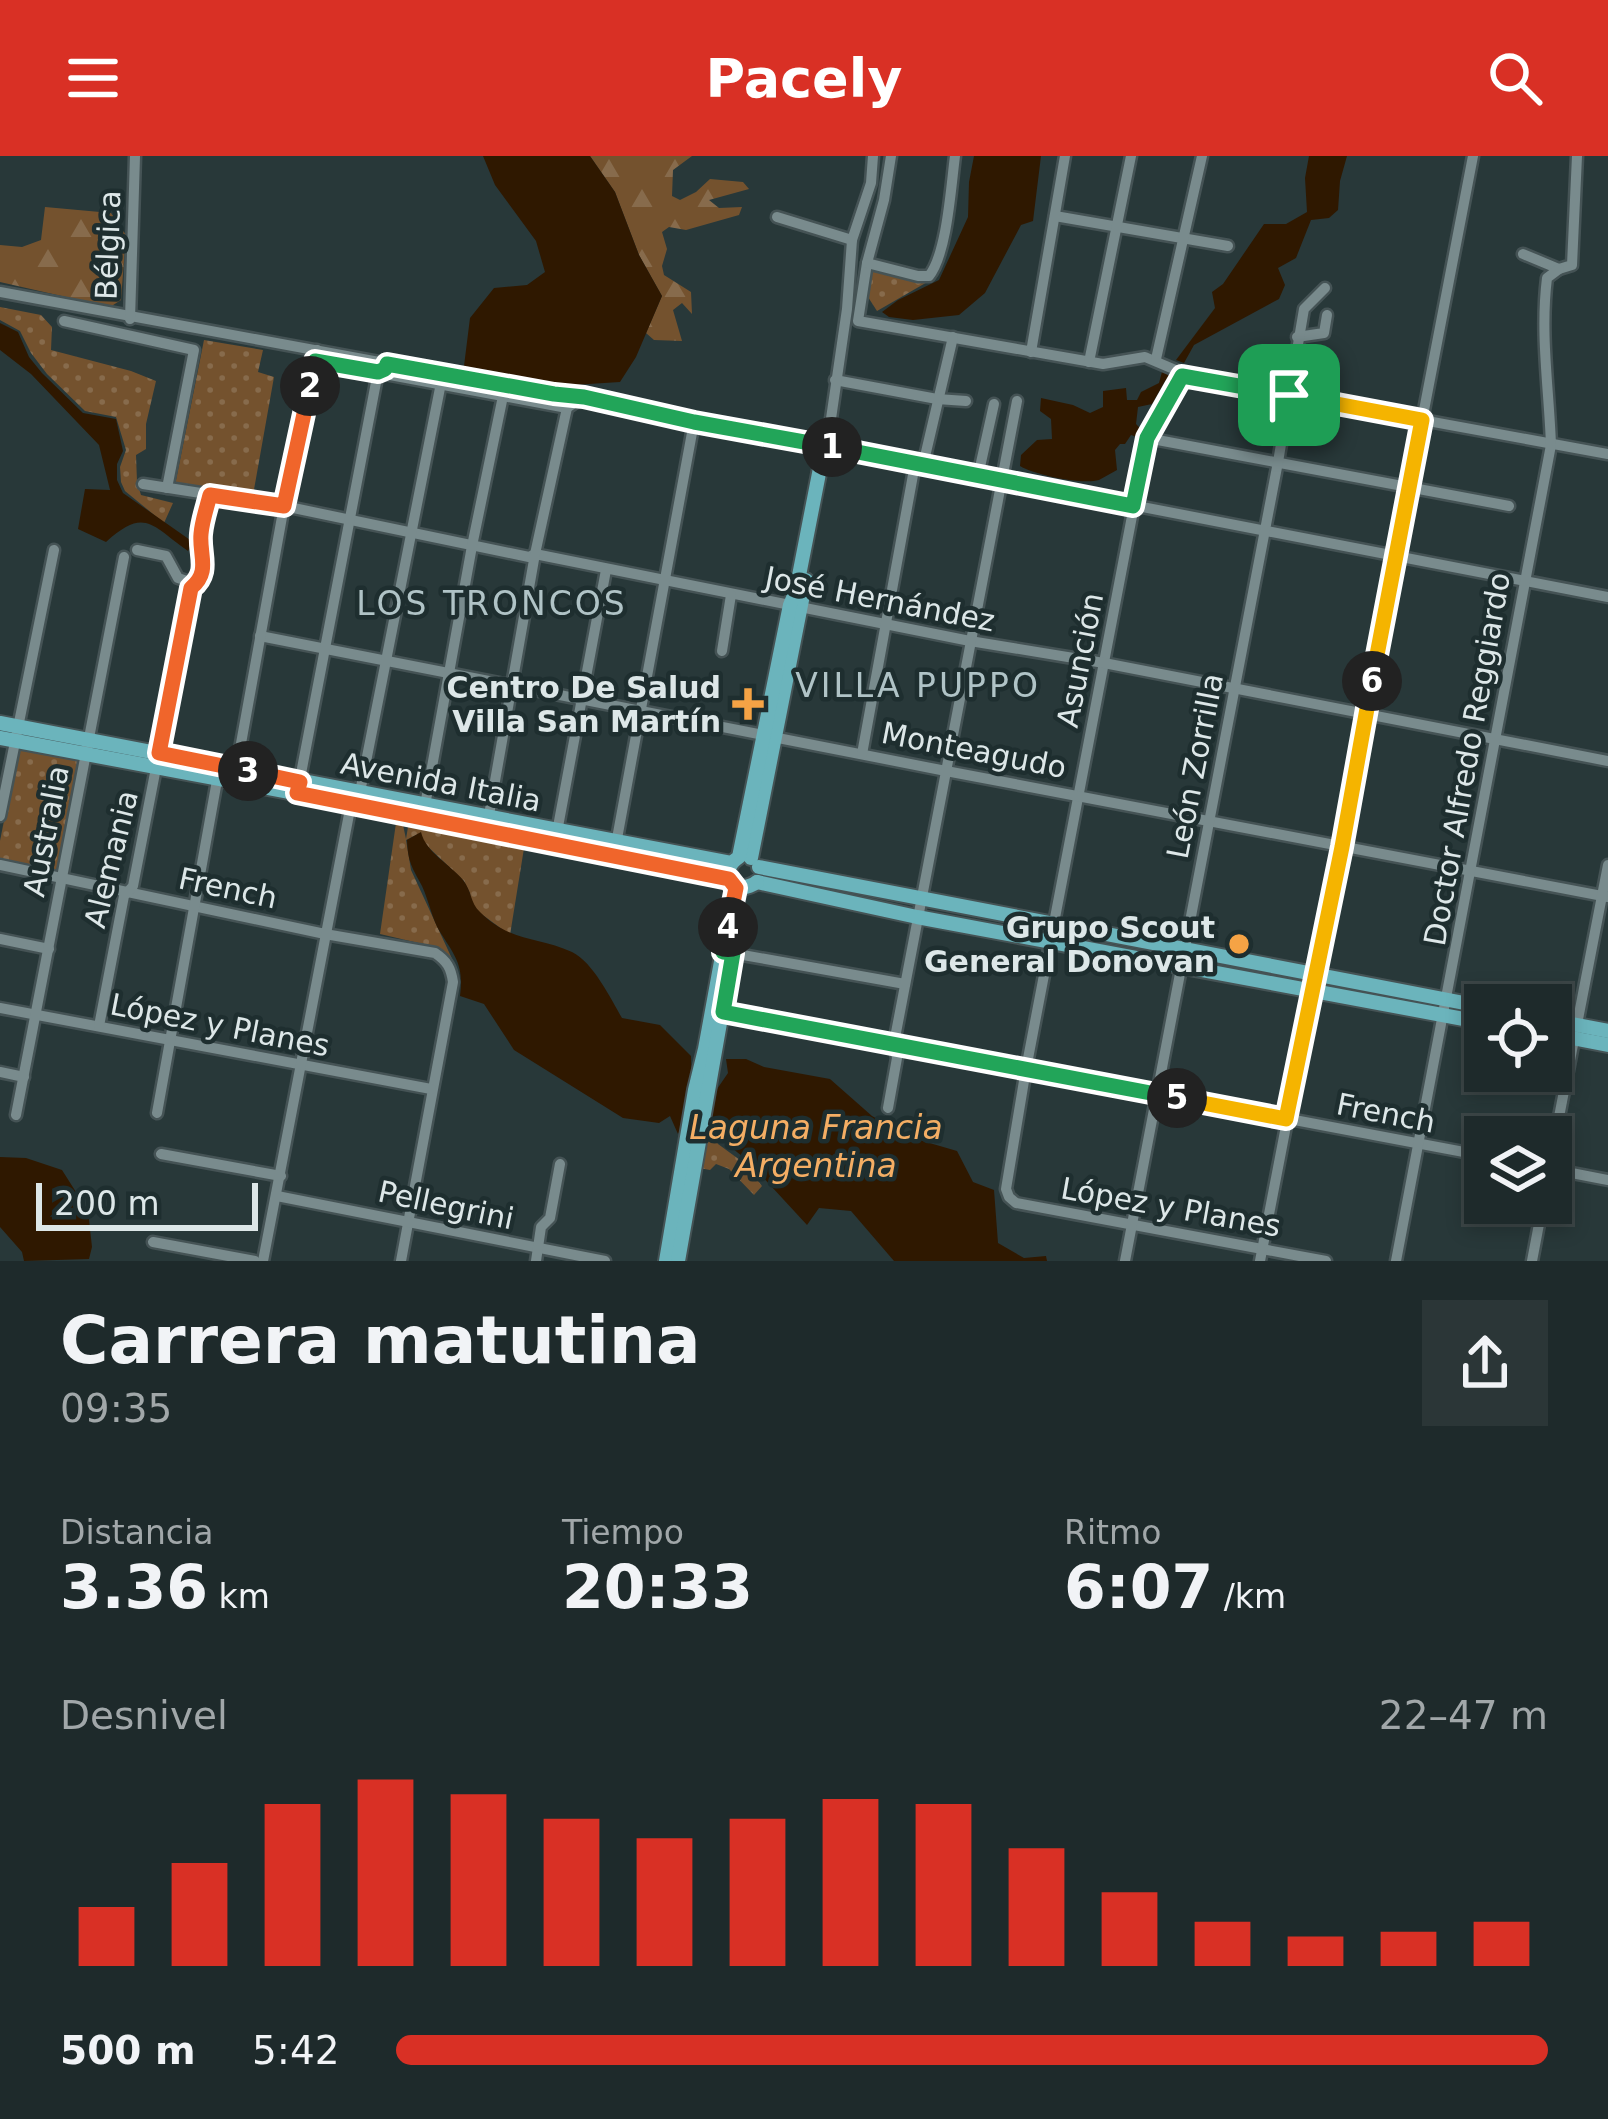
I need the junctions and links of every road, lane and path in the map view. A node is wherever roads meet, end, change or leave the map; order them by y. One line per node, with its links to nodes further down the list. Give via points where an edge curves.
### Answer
1 (135, 156): 24 (street, Bélgica)
2 (873, 156): 15 (street)
3 (891, 156): 18 (street)
4 (955, 156): 18 (street, via 935,269 918,276)
5 (1065, 156): 11 (street)
6 (1131, 156): 13 (street)
7 (1202, 156): 14 (street)
8 (1473, 156): 45 (street)
9 (1559, 156): 10 (street)
10 (1577, 158): 19 (street, Doctor Alfredo Reggiardo, via 1572,265)
11 (1055, 216): 13 (street); 29 (street)
12 (776, 218): 15 (street)
13 (1118, 226): 14 (street); 32 (street)
14 (1185, 238): 16 (street); 31 (street)
15 (852, 240): 22 (street)
16 (1228, 246)
17 (1522, 254): 19 (street)
18 (867, 262): 22 (street)
19 (1559, 269): 48 (street, Doctor Alfredo Reggiardo, via 1546,278 1545,295)
20 (1325, 288): 28 (street, León Zorrilla, via 1304,309)
21 (0, 292): 24 (street)
22 (855, 314): 27 (street); 35 (street)
23 (1327, 314): 28 (street, via 1324,333)
24 (130, 318): 26 (street, Bélgica); 30 (street)
25 (64, 321): 26 (street)
26 (130, 335): 57 (street, via 194,350)
27 (953, 337): 29 (street); 40 (street)
28 (1297, 337): 37 (street, León Zorrilla)
29 (1031, 352): 32 (street)
30 (316, 355): 33 (street); 59 (street)
31 (1156, 359): 32 (street); 34 (street)
32 (1090, 362)
33 (382, 368): 36 (street); 39 (street); 62 (street)
34 (1182, 376): 37 (street); 47 (street, Asunción)
35 (835, 380): 40 (street); 49 (street)
36 (441, 383): 38 (street); 64 (street)
37 (1289, 395): 45 (street); 51 (street, León Zorrilla)
38 (503, 396): 44 (street); 65 (street)
39 (584, 397): 44 (street); 46 (street)
40 (938, 399): 41 (street); 52 (street)
41 (966, 401)
42 (1017, 401): 54 (street)
43 (994, 404): 53 (street)
44 (567, 408): 68 (street)
45 (1422, 420): 48 (street); 56 (street)
46 (694, 422): 49 (street); 73 (street)
47 (1147, 438): 51 (street); 60 (street, Asunción)
48 (1551, 445): 50 (street); 72 (street, Doctor Alfredo Reggiardo)
49 (827, 449): 52 (street); 77 (main road)
50 (1608, 454)
51 (1278, 462): 56 (street); 63 (street, León Zorrilla)
52 (919, 464): 53 (street); 78 (street)
53 (978, 476): 54 (street)
54 (1004, 481): 60 (street); 80 (street)
55 (143, 484): 57 (street, José Hernández)
56 (1409, 486): 61 (street); 69 (street)
57 (167, 488): 58 (street, José Hernández)
58 (210, 495): 59 (street, José Hernández); 74 (street, Alemania, via 201,533 204,572)
59 (284, 506): 62 (street, José Hernández); 79 (street)
60 (1133, 506): 63 (street); 84 (street, Asunción)
61 (1509, 506)
62 (349, 520): 64 (street, José Hernández); 81 (street)
63 (1263, 530): 69 (street); 87 (street, León Zorrilla)
64 (411, 532): 65 (street, José Hernández); 83 (street)
65 (472, 545): 68 (street, José Hernández); 85 (street)
66 (54, 550): 92 (street)
67 (137, 550): 74 (street, via 166,556 178,578)
68 (535, 554): 71 (street, José Hernández); 86 (street)
69 (1395, 556): 72 (street); 90 (street)
70 (124, 557): 95 (street, Australia)
71 (606, 570): 73 (street, José Hernández); 88 (street)
72 (1524, 581): 76 (street); 94 (street, Doctor Alfredo Reggiardo)
73 (666, 582): 75 (street, José Hernández); 89 (street)
74 (196, 584): 97 (street, Alemania)
75 (731, 595): 77 (street, José Hernández); 82 (street)
76 (1608, 597)
77 (796, 606): 78 (street, José Hernández); 93 (main road)
78 (885, 622): 80 (street, José Hernández); 96 (street)
79 (260, 636): 81 (street, Monteagudo); 101 (street)
80 (970, 641): 84 (street, José Hernández); 100 (street)
81 (324, 651): 83 (street, Monteagudo); 102 (street)
82 (722, 651)
83 (386, 662): 85 (street, Monteagudo); 104 (street)
84 (1104, 663): 87 (street, José Hernández); 103 (street, Asunción)
85 (449, 674): 86 (street, Monteagudo); 105 (street)
86 (513, 686): 88 (street, Monteagudo); 108 (street)
87 (1236, 690): 90 (street, José Hernández); 107 (street, León Zorrilla)
88 (582, 700): 89 (street, Monteagudo); 109 (street)
89 (640, 709): 93 (street, Monteagudo); 111 (street)
90 (1366, 715): 94 (street, José Hernández); 110 (street)
91 (0, 723): 92 (main road, Avenida Italia)
92 (11, 735): 95 (main road, Avenida Italia); 106 (street)
93 (770, 737): 96 (street, Monteagudo); 115 (main road)
94 (1494, 739): 98 (street, José Hernández); 114 (street, Doctor Alfredo Reggiardo)
95 (87, 747): 97 (main road, Avenida Italia); 116 (street, Australia)
96 (862, 754): 100 (street, Monteagudo)
97 (158, 761): 99 (main road, Avenida Italia); 117 (street, Alemania)
98 (1608, 761)
99 (219, 772): 101 (main road, Avenida Italia); 120 (street)
100 (946, 772): 103 (street, Monteagudo); 119 (street)
101 (235, 776): 102 (main road, Avenida Italia)
102 (298, 787): 104 (main road, Avenida Italia)
103 (1078, 794): 107 (street, Monteagudo); 122 (street, Asunción)
104 (356, 798): 105 (main road, Avenida Italia); 123 (street)
105 (424, 812): 108 (main road, Avenida Italia)
106 (0, 816)
107 (1209, 820): 110 (street, Monteagudo); 128 (street, León Zorrilla)
108 (488, 825): 109 (main road, Avenida Italia)
109 (556, 839): 111 (main road, Avenida Italia)
110 (1342, 847): 114 (street, Monteagudo); 129 (street)
111 (615, 850): 115 (main road, Avenida Italia)
112 (0, 865): 116 (street, French)
113 (1608, 865): 118 (street)
114 (1472, 871): 118 (street, Monteagudo); 132 (street, Doctor Alfredo Reggiardo)
115 (744, 872): 119 (main road, Avenida Italia); 121 (main road, Avenida Italia); 127 (main road)
116 (62, 877): 117 (street, French); 126 (street, Australia)
117 (129, 891): 120 (street, French); 137 (street, Alemania)
118 (1605, 896): 141 (street)
119 (920, 898): 121 (street); 122 (main road, Avenida Italia)
120 (194, 906): 123 (street, French); 142 (street)
121 (917, 917): 125 (main road, Avenida Italia); 130 (street)
122 (1054, 924): 125 (street, Asunción); 128 (main road, Avenida Italia)
123 (325, 934): 145 (street); 149 (street, French, via 435,953 452,970)
124 (0, 939): 126 (street)
125 (1050, 942): 128 (main road, Avenida Italia); 146 (street, Asunción)
126 (49, 949): 135 (street, Australia)
127 (728, 952): 130 (street); 134 (main road)
128 (1182, 958): 129 (main road, Avenida Italia); 150 (street, León Zorrilla)
129 (1314, 981): 132 (main road, Avenida Italia); 156 (street)
130 (905, 985): 143 (street)
131 (0, 1008): 135 (street, López y Planes)
132 (1446, 1008): 133 (main road, Avenida Italia); 136 (main road, Avenida Italia); 157 (street, Doctor Alfredo Reggiardo)
133 (1464, 1008)
134 (718, 1011): 143 (street, French); 153 (main road)
135 (36, 1015): 137 (street, López y Planes); 148 (street, Australia)
136 (1464, 1015)
137 (99, 1026): 142 (street, López y Planes)
138 (1572, 1030): 141 (main road)
139 (1608, 1031): 141 (main road)
140 (1572, 1032): 141 (main road)
141 (1577, 1032): 144 (main road); 155 (street)
142 (171, 1040): 145 (street, López y Planes); 152 (street)
143 (894, 1043): 146 (street, French); 151 (street)
144 (1608, 1046)
145 (302, 1064): 149 (street, López y Planes); 162 (street)
146 (1026, 1069): 150 (street, French); 165 (street, Asunción)
147 (0, 1072): 148 (street)
148 (24, 1077): 154 (street, Australia)
149 (431, 1089): 166 (street)
150 (1156, 1094): 156 (street, French); 167 (street, León Zorrilla)
151 (888, 1108)
152 (157, 1113)
153 (698, 1113): 175 (main road); 176 (main road)
154 (16, 1115)
155 (1560, 1116)
156 (1286, 1119): 157 (street, French); 170 (street)
157 (1419, 1144): 158 (street, French); 179 (street, Doctor Alfredo Reggiardo)
158 (1464, 1152)
159 (161, 1154): 162 (street)
160 (560, 1164): 171 (street)
161 (1572, 1173): 163 (street)
162 (281, 1175): 164 (street)
163 (1608, 1180)
164 (277, 1196): 166 (street, Pellegrini); 172 (street)
165 (1009, 1197): 167 (street, López y Planes)
166 (408, 1221): 171 (street, Pellegrini); 173 (street)
167 (1131, 1224): 170 (street, López y Planes); 177 (street, León Zorrilla)
168 (1539, 1224): 180 (street)
169 (153, 1242): 172 (street)
170 (1262, 1254): 178 (street, López y Planes)
171 (537, 1255): 174 (street, Pellegrini)
172 (259, 1261)
173 (401, 1261)
174 (605, 1261)
175 (667, 1261)
176 (678, 1261)
177 (1125, 1261)
178 (1326, 1261)
179 (1396, 1261)
180 (1532, 1261)

